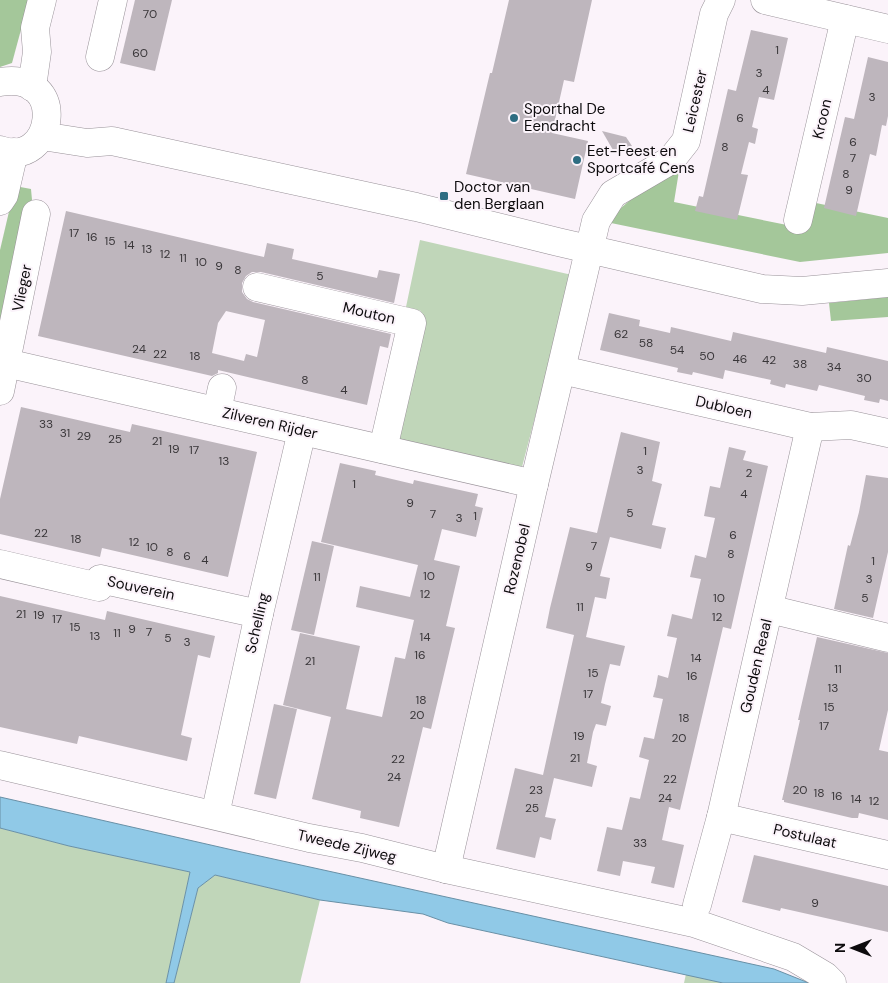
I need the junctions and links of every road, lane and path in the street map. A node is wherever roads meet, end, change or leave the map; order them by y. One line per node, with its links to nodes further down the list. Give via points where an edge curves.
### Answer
1 (42, 0): 8 (street, via 35,28 22,47)
2 (113, 0): 7 (street)
3 (721, 0): 14 (street, Leicester, via 714,14 686,141 672,160 613,194 596,221)
4 (765, 0): 5 (street)
5 (845, 18): 6 (street); 13 (street, Kroon)
6 (888, 29)
7 (100, 57)
8 (14, 83): 9 (street, via 43,100)
9 (44, 126): 10 (street, via 30,147); 14 (street, via 87,143 112,141 416,207)
10 (7, 151): 11 (street, via 4,195)
11 (0, 201)
12 (36, 214): 17 (street, Vlieger)
13 (798, 220)
14 (589, 250): 15 (street, via 762,289 802,291); 18 (street, Rozenobel)
15 (888, 283)
16 (257, 287): 23 (street, Mouton, via 412,322)
17 (6, 363): 19 (street, Vlieger); 21 (street, Zilveren Rijder, via 220,399)
18 (562, 370): 20 (street, Dubloen); 24 (street, Rozenobel)
19 (0, 390)
20 (810, 427): 22 (street, Dubloen, via 851,425); 26 (street, Gouden Reaal)
21 (302, 431): 23 (street, Zilveren Rijder); 27 (street, Schelling)
22 (888, 433)
23 (383, 449): 24 (street, Zilveren Rijder)
24 (534, 484): 33 (street, Rozenobel)
25 (0, 564): 27 (street, Souverein, via 100,587 100,579)
26 (769, 609): 28 (street); 31 (street, Gouden Reaal)
27 (259, 614): 30 (street, Schelling)
28 (888, 638)
29 (0, 765): 30 (street, Tweede Zijweg)
30 (215, 816): 33 (street, Tweede Zijweg)
31 (721, 816): 32 (street, Postulaat); 34 (street, Gouden Reaal)
32 (888, 855)
33 (446, 869): 34 (street, Tweede Zijweg, via 519,893)
34 (696, 914): 35 (street, Tweede Zijweg, via 793,957)
35 (832, 983)

